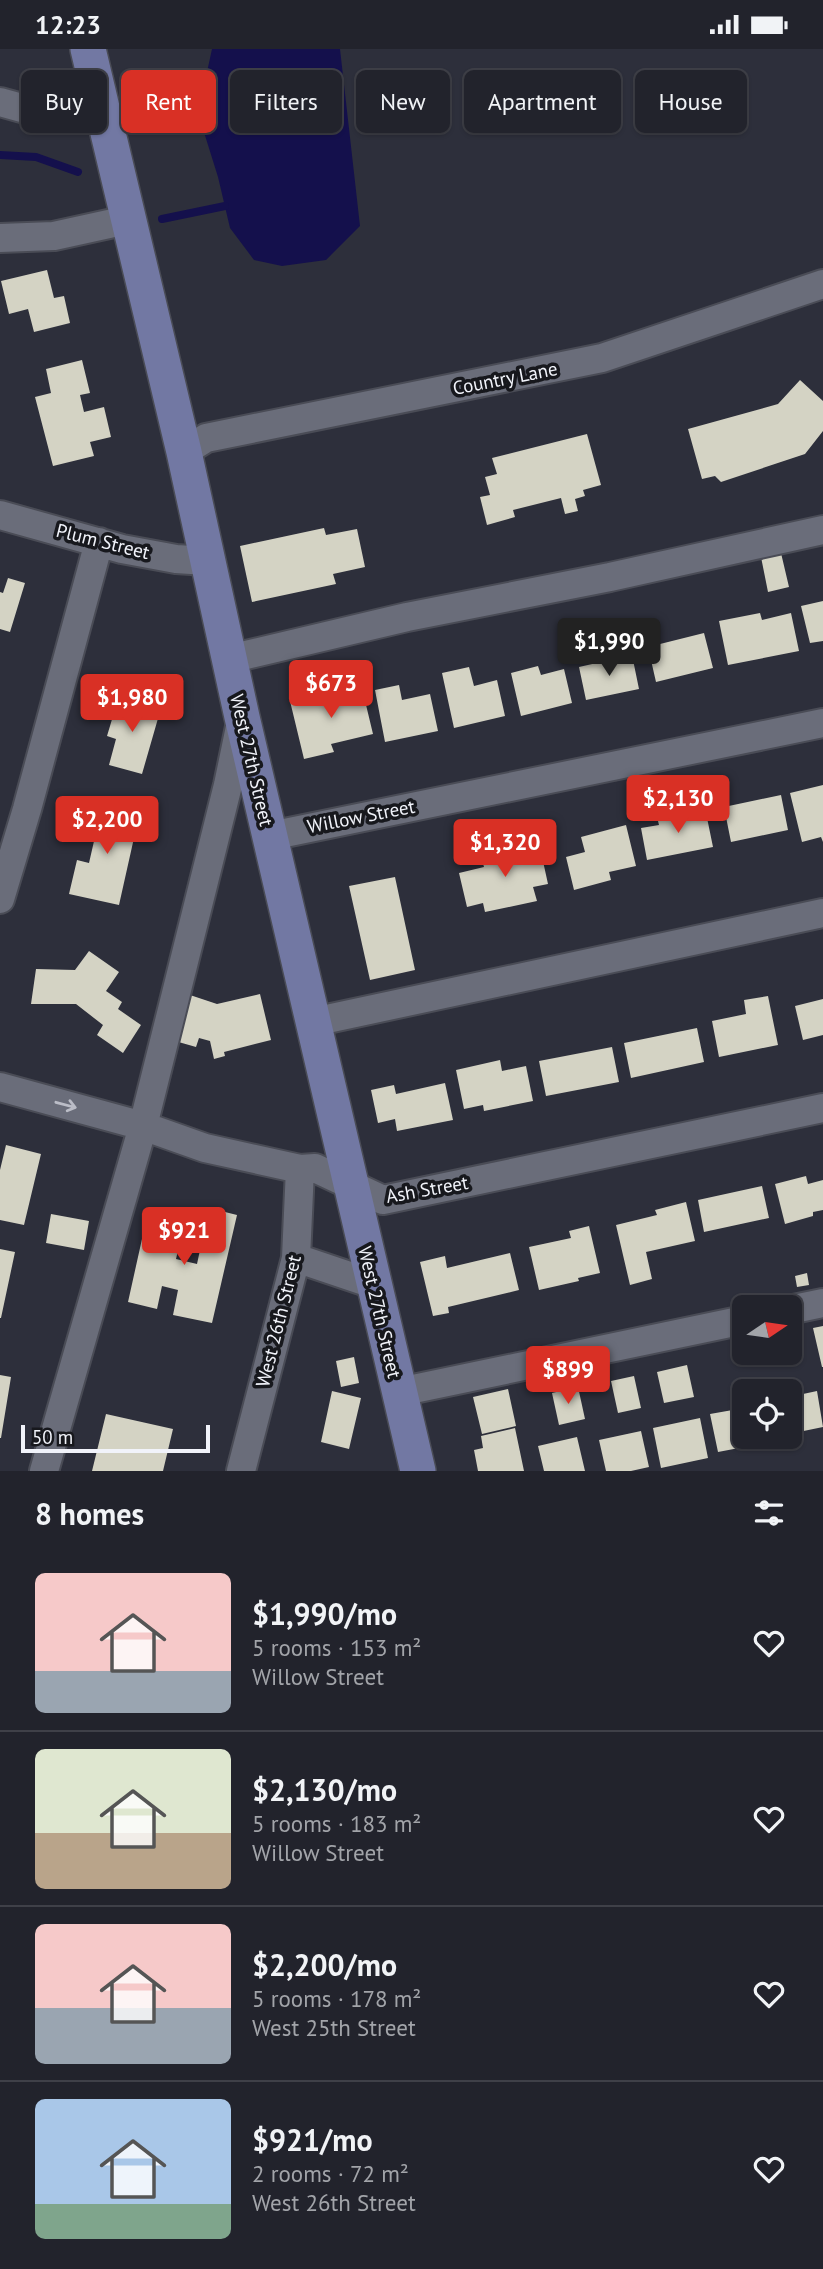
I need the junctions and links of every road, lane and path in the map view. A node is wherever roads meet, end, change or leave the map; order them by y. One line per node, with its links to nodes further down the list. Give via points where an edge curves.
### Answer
1 (88, 49): 2 (main road, West 27th Street)
2 (93, 70)
3 (0, 102): 4 (street)
4 (21, 108)
5 (107, 132): 6 (main road, West 27th Street)
6 (127, 219): 7 (street, via 54,236); 9 (main road, West 27th Street)
7 (0, 238)
8 (823, 284): 9 (street, Country Lane, via 602,358 206,438)
9 (184, 452): 13 (main road, West 27th Street)
10 (0, 515): 12 (street, Plum Street)
11 (823, 530): 14 (street)
12 (99, 542): 13 (street, Plum Street); 18 (street)
13 (206, 561): 14 (main road, West 27th Street)
14 (229, 659): 15 (main road, West 27th Street)
15 (242, 717): 17 (main road, West 27th Street); 23 (street)
16 (823, 723): 17 (street, Willow Street)
17 (270, 836): 20 (main road, West 27th Street)
18 (0, 899)
19 (823, 913): 20 (street)
20 (313, 1022): 25 (main road, West 27th Street)
21 (0, 1087): 23 (street, Ash Street, one-way to 23)
22 (823, 1108): 25 (street, Ash Street, via 383,1200)
23 (143, 1126): 24 (street, Ash Street, via 205,1148); 32 (street)
24 (300, 1169): 25 (street, Ash Street, via 315,1168); 26 (street, West 26th Street)
25 (350, 1184): 27 (main road, West 27th Street)
26 (296, 1258): 27 (street); 33 (street, West 26th Street)
27 (373, 1284): 31 (main road, West 27th Street)
28 (823, 1303): 29 (street)
29 (802, 1307)
30 (732, 1323): 31 (street)
31 (399, 1392): 34 (main road, West 27th Street)
32 (44, 1471)
33 (241, 1471)
34 (418, 1471)

